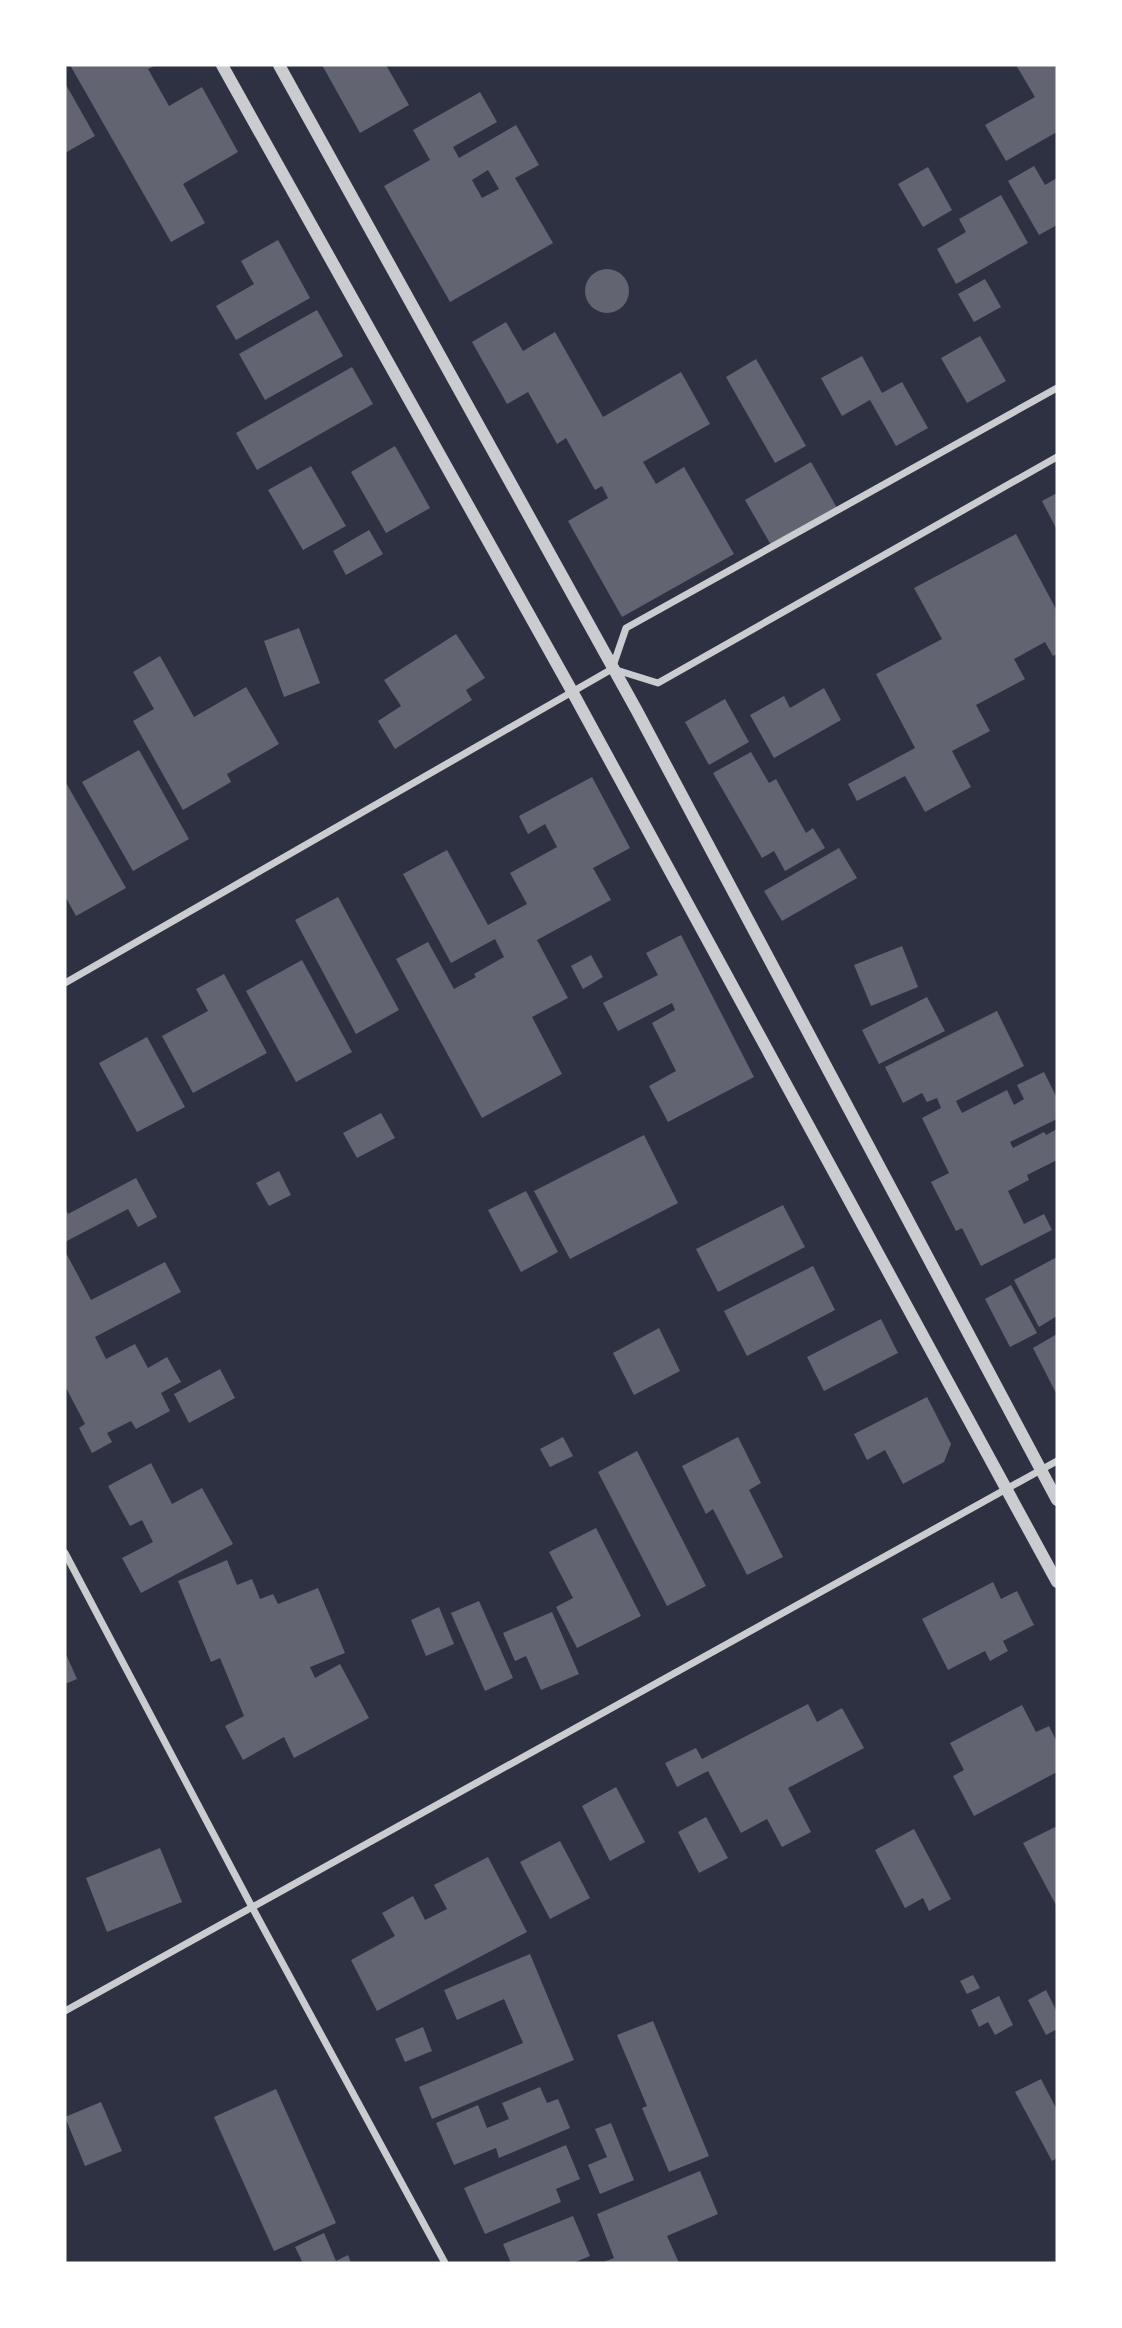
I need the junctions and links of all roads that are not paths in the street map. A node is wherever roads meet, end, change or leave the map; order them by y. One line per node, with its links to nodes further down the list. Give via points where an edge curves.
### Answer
1 (222, 65): 6 (street)
2 (279, 65): 5 (street)
3 (1057, 388): 5 (street, via 626,628)
4 (1057, 457): 5 (street, via 658,683)
5 (612, 669): 6 (street); 9 (street)
6 (573, 693): 7 (street); 10 (street)
7 (65, 983)
8 (1057, 1461): 9 (street)
9 (1040, 1470): 10 (street); 11 (street)
10 (1006, 1489): 13 (street); 14 (street)
11 (1057, 1500)
12 (65, 1553): 14 (street)
13 (1057, 1582)
14 (252, 1907): 15 (street); 16 (street)
15 (65, 2011)
16 (445, 2263)

